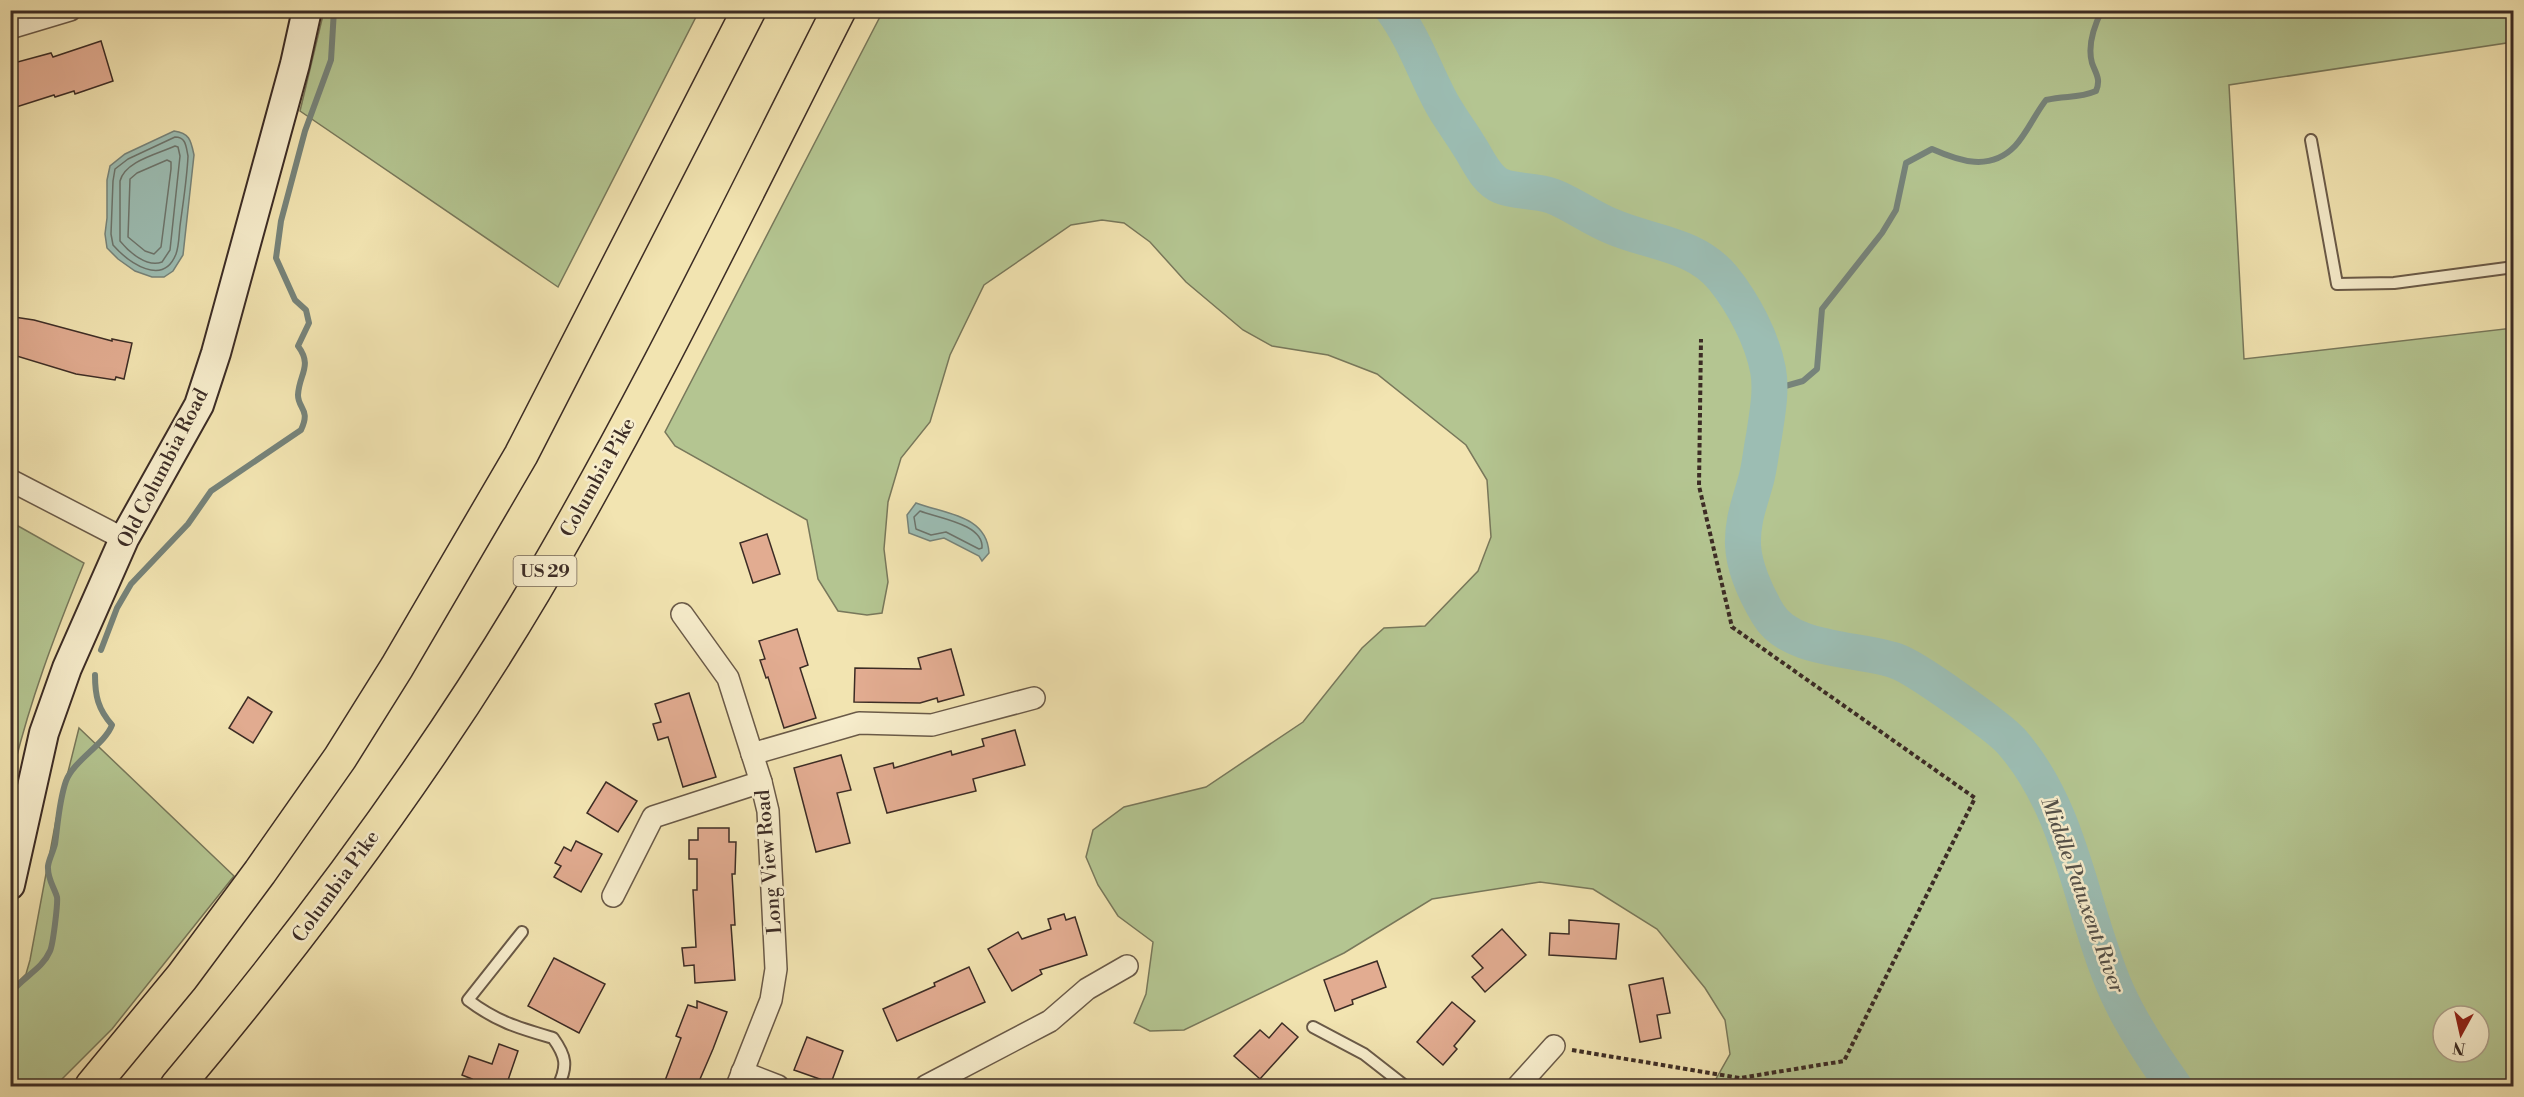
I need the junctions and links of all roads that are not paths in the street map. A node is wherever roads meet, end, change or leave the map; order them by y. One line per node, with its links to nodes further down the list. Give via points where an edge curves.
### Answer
1 (70, 10): 5 (street)
2 (307, 10): 9 (street, Old Columbia Road, via 296,64 199,405)
3 (749, 10): 21 (highway, via 521,455 397,668 260,872)
4 (839, 10): 22 (highway, Columbia Pike / US 29, via 594,486 532,594 399,799 318,912)
5 (10, 28)
6 (2311, 140): 7 (lane, via 2337,284 2394,283)
7 (2514, 267)
8 (10, 480): 9 (street)
9 (124, 539): 14 (street, Old Columbia Road, via 67,668 44,733)
10 (682, 614): 12 (street, Long View Road, via 728,678)
11 (1034, 698): 12 (street, via 932,725 859,723)
12 (752, 754): 13 (street, Long View Road)
13 (761, 782): 15 (street, via 653,817); 20 (street, Long View Road, via 768,811 776,969 771,1000)
14 (10, 885)
15 (613, 896)
16 (522, 932): 23 (lane, via 468,1000 505,1024 553,1038 566,1061)
17 (1127, 966): 25 (street, via 1087,989 1050,1021)
18 (1312, 1027): 26 (lane, via 1365,1054)
19 (1554, 1046): 27 (street)
20 (740, 1079): 24 (street)
21 (98, 1080)
22 (177, 1086)
23 (558, 1086)
24 (778, 1086)
25 (926, 1086)
26 (1405, 1086)
27 (1518, 1086)

